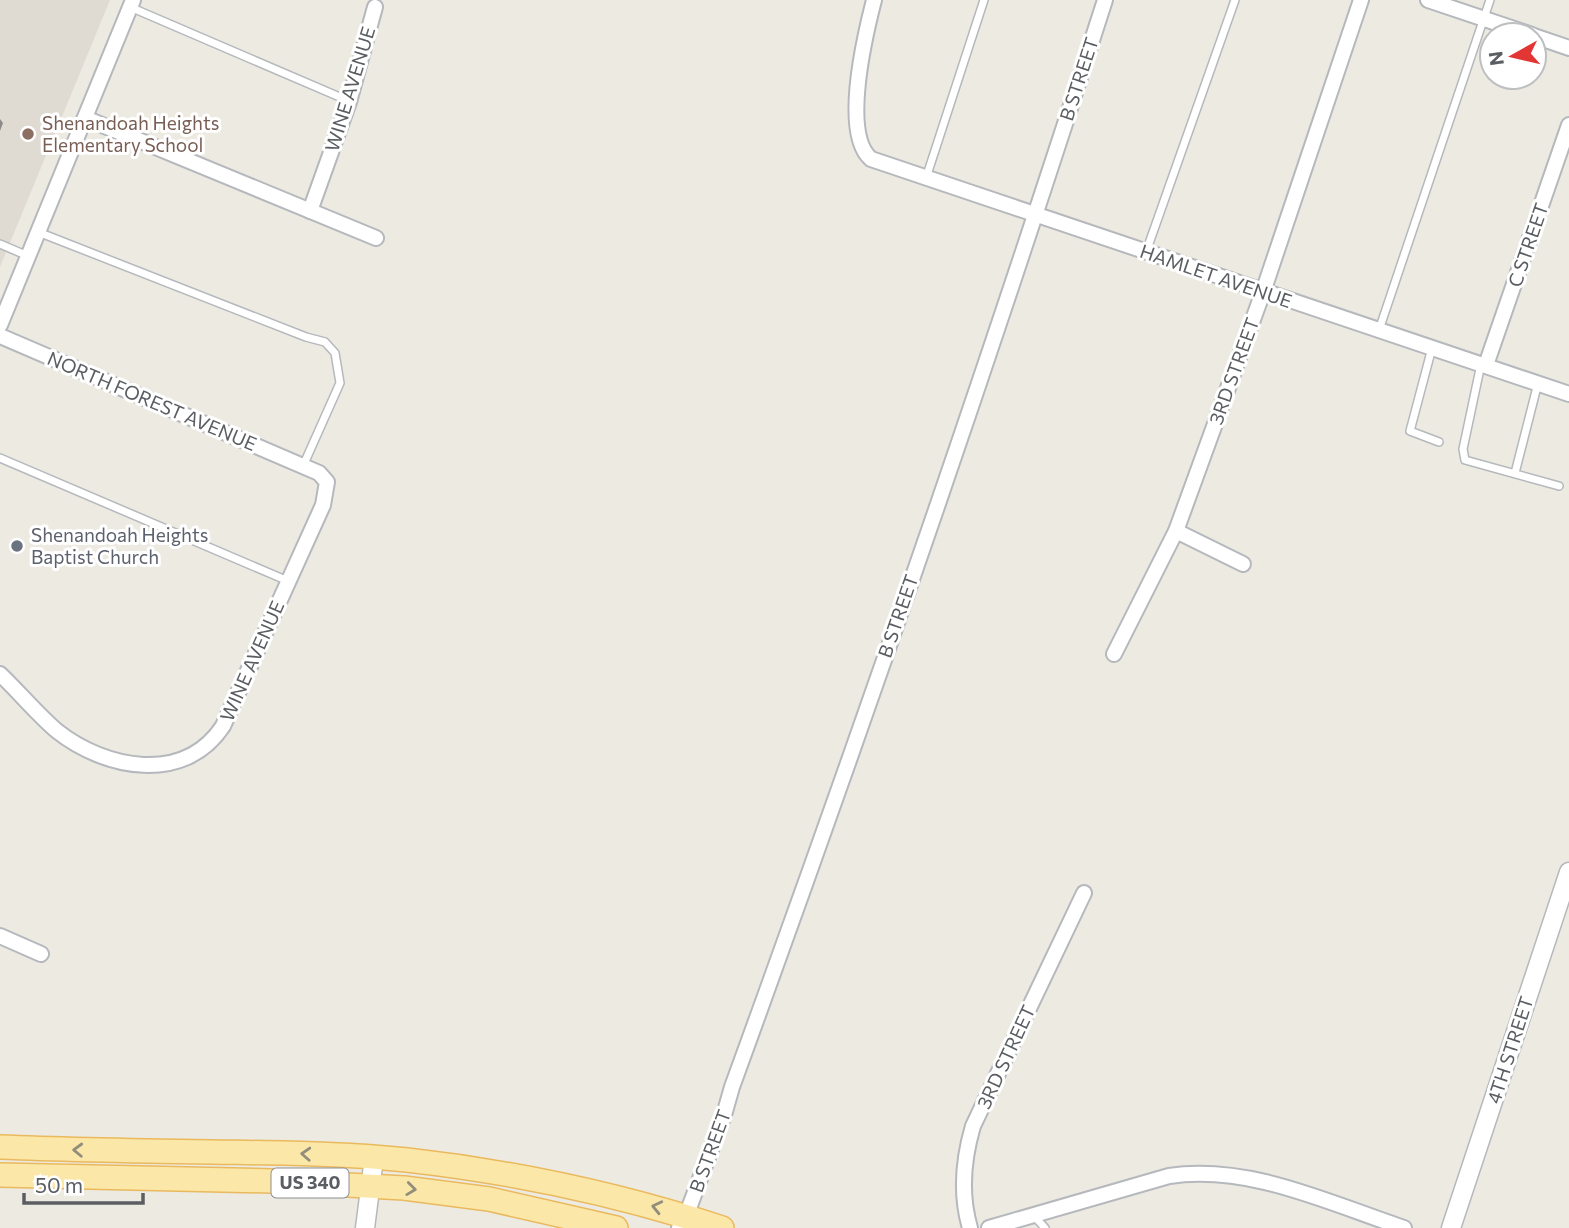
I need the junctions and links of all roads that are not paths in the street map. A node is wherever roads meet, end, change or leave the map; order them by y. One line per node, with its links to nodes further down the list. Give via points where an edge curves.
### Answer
1 (874, 0): 17 (street, HAMLET AVENUE, via 864,41 856,120 859,143 871,159)
2 (984, 0): 17 (lane)
3 (1105, 0): 19 (street, B STREET)
4 (1235, 0): 23 (lane)
5 (1361, 0): 25 (street, 3RD STREET)
6 (1428, 0): 10 (street)
7 (1490, 0): 10 (lane)
8 (131, 3): 14 (lane); 15 (street)
9 (375, 7): 14 (street, WINE AVENUE)
10 (1483, 19): 11 (street); 27 (lane)
11 (1489, 21)
12 (1548, 40): 13 (street)
13 (1569, 48)
14 (349, 102): 18 (street, WINE AVENUE)
15 (85, 118): 18 (street); 20 (street)
16 (1569, 125): 30 (street, C STREET)
17 (926, 178): 19 (street, HAMLET AVENUE)
18 (310, 211): 21 (street)
19 (1035, 215): 23 (street, HAMLET AVENUE); 52 (street, B STREET, via 820,843)
20 (38, 232): 24 (street); 35 (lane, via 325,342 335,353 340,383)
21 (376, 238)
22 (0, 243): 24 (lane)
23 (1146, 252): 25 (street, HAMLET AVENUE)
24 (28, 256): 26 (street)
25 (1263, 292): 27 (street, HAMLET AVENUE); 38 (street, 3RD STREET)
26 (0, 325)
27 (1379, 330): 29 (street, HAMLET AVENUE)
28 (0, 336): 35 (street, NORTH FOREST AVENUE)
29 (1432, 347): 30 (street, HAMLET AVENUE); 33 (lane, via 1410,431)
30 (1484, 364): 31 (street, HAMLET AVENUE); 36 (lane, via 1463,449 1465,460)
31 (1538, 383): 32 (street, HAMLET AVENUE); 36 (lane)
32 (1569, 394)
33 (1439, 442)
34 (0, 458): 40 (lane)
35 (303, 467): 40 (street, WINE AVENUE, via 320,473 327,482 323,505)
36 (1515, 473): 37 (lane)
37 (1559, 486)
38 (1176, 531): 39 (street); 41 (street, 3RD STREET)
39 (1243, 564)
40 (288, 581): 42 (street, WINE AVENUE, via 223,726 203,750 170,764 128,763 87,749 56,730)
41 (1114, 654)
42 (0, 674)
43 (1569, 872): 60 (street, 4TH STREET)
44 (1084, 893): 56 (street, 3RD STREET, via 973,1126 963,1175)
45 (0, 936): 46 (street)
46 (41, 954)
47 (0, 1146): 48 (main road, US 340, one-way to 47)
48 (374, 1157): 50 (street); 52 (main road, US 340, one-way to 48, via 664,1209 552,1183)
49 (0, 1175): 50 (main road, US 340)
50 (370, 1186): 53 (street); 54 (main road, US 340, one-way to 54, via 489,1199)
51 (1034, 1215): 57 (street); 58 (lane); 59 (street, via 1169,1176 1208,1172 1284,1188)
52 (682, 1222): 55 (main road, US 340)
53 (365, 1228)
54 (616, 1228)
55 (722, 1228)
56 (970, 1228)
57 (989, 1228)
58 (1045, 1228)
59 (1404, 1228)
60 (1451, 1228)

